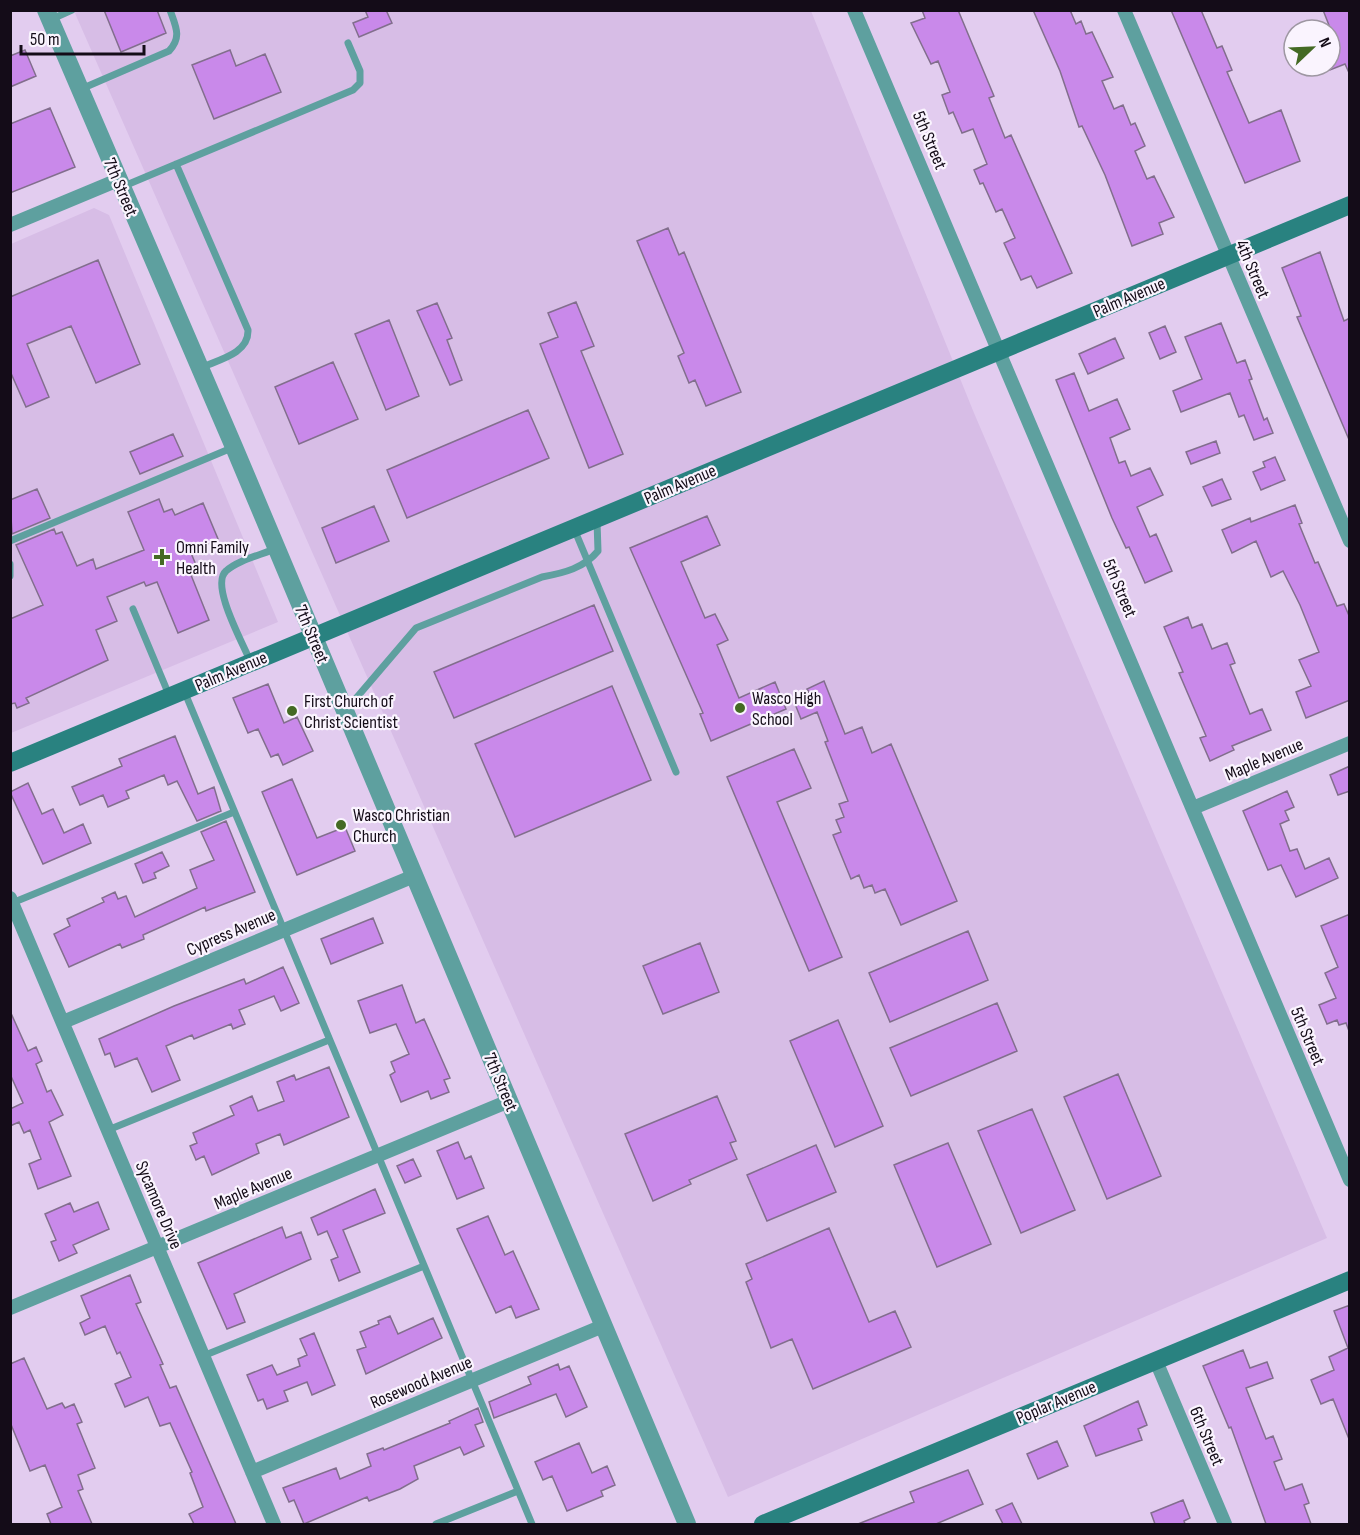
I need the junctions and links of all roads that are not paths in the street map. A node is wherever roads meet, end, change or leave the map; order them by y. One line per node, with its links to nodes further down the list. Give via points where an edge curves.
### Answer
1 (72, 10): 5 (lane)
2 (170, 10): 7 (lane, via 178,36 169,51)
3 (854, 10): 13 (street, 5th Street)
4 (1124, 10): 12 (street, 4th Street)
5 (48, 15): 7 (street, 7th Street)
6 (348, 43): 8 (lane, via 360,71 360,83 353,90)
7 (80, 90): 9 (street, 7th Street)
8 (176, 164): 9 (lane); 14 (lane, via 248,330 246,343 239,350)
9 (120, 184): 11 (street); 14 (street, 7th Street)
10 (1350, 205): 12 (main road, Palm Avenue)
11 (10, 225)
12 (1228, 255): 13 (main road, Palm Avenue); 19 (street, 4th Street)
13 (1000, 351): 16 (main road, Palm Avenue); 32 (street, 5th Street)
14 (199, 368): 15 (street, 7th Street)
15 (234, 447): 18 (lane); 20 (street, 7th Street)
16 (597, 519): 17 (main road, Palm Avenue); 21 (lane, via 598,551)
17 (574, 528): 21 (lane); 25 (main road, Palm Avenue)
18 (10, 541)
19 (1350, 541)
20 (277, 548): 25 (street, 7th Street); 26 (lane, via 226,570 220,578 220,591)
21 (589, 562): 28 (lane, via 416,628); 31 (lane)
22 (10, 564): 23 (lane)
23 (10, 576)
24 (133, 609): 27 (lane)
25 (313, 637): 26 (main road, Palm Avenue); 28 (street, 7th Street)
26 (251, 663): 27 (main road, Palm Avenue)
27 (177, 694): 30 (main road, Palm Avenue); 33 (lane)
28 (345, 711): 34 (street, 7th Street)
29 (1350, 743): 32 (street, Maple Avenue)
30 (10, 763)
31 (676, 772)
32 (1193, 808): 42 (street, 5th Street)
33 (234, 812): 35 (lane); 36 (lane)
34 (414, 876): 36 (street, Cypress Avenue); 39 (street, 7th Street)
35 (11, 901): 37 (street, Sycamore Drive)
36 (283, 930): 37 (street, Cypress Avenue); 38 (lane)
37 (63, 1022): 40 (street, Sycamore Drive)
38 (329, 1040): 40 (lane); 41 (lane)
39 (509, 1101): 41 (street, Maple Avenue); 47 (street, 7th Street)
40 (108, 1130): 43 (street, Sycamore Drive)
41 (378, 1156): 43 (street, Maple Avenue); 44 (lane)
42 (1350, 1180)
43 (157, 1247): 46 (street, Maple Avenue); 48 (street, Sycamore Drive)
44 (424, 1266): 48 (lane); 50 (lane)
45 (1350, 1280): 49 (main road, Poplar Avenue)
46 (10, 1308)
47 (603, 1326): 50 (street, Rosewood Avenue); 56 (street, 7th Street)
48 (203, 1356): 51 (street, Sycamore Drive)
49 (1156, 1361): 57 (main road, Poplar Avenue); 58 (street, 6th Street)
50 (472, 1381): 51 (street, Rosewood Avenue); 52 (lane)
51 (252, 1472): 53 (street, Sycamore Drive)
52 (518, 1491): 54 (lane); 55 (lane)
53 (274, 1524)
54 (436, 1524)
55 (532, 1524)
56 (687, 1524)
57 (763, 1524)
58 (1225, 1524)

